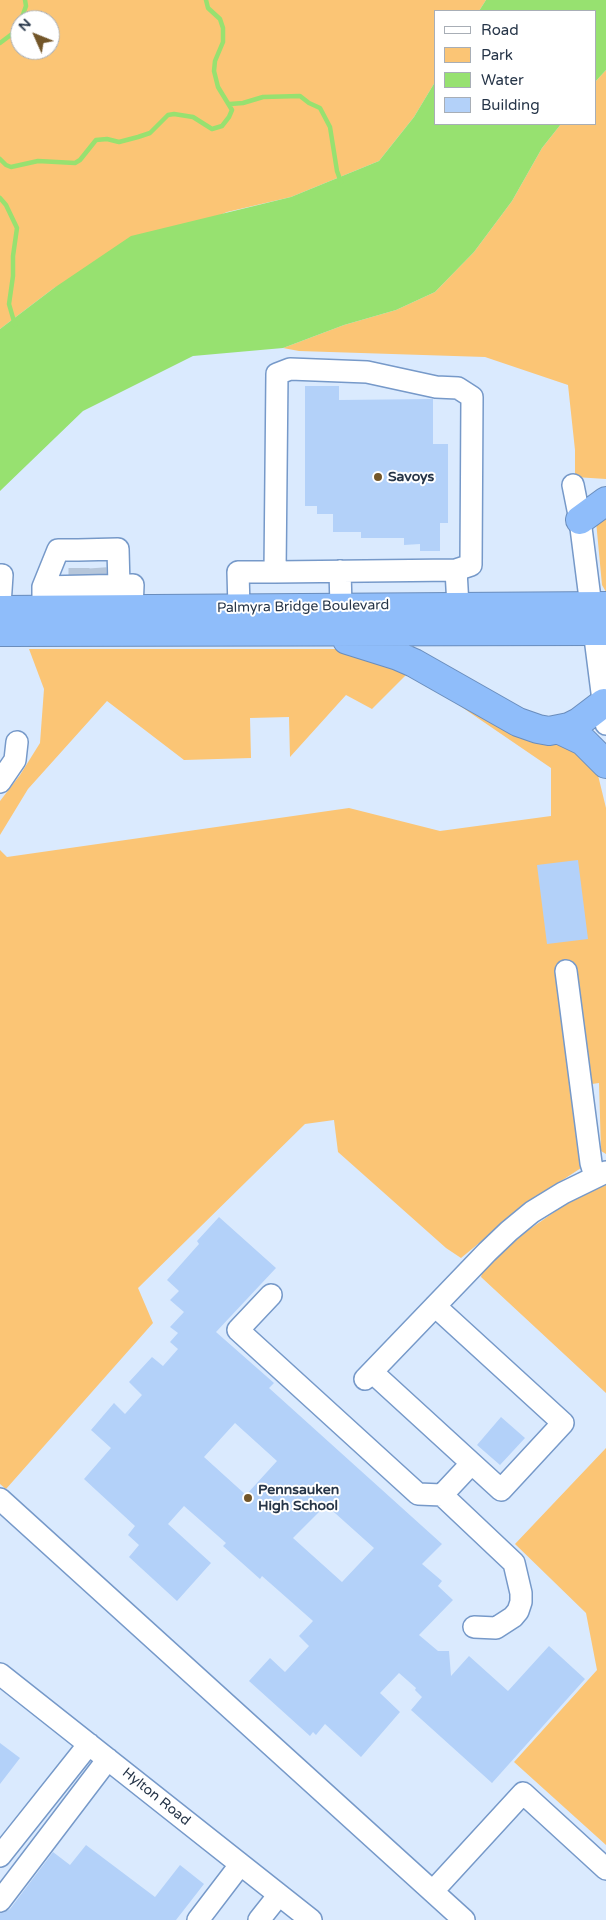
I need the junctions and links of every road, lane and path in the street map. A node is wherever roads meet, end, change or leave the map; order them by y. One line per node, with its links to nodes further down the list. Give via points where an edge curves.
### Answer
1 (573, 485): 3 (street)
2 (606, 501): 3 (highway)
3 (580, 520): 17 (street)
4 (456, 570): 5 (street); 7 (street, via 471,565 472,397 458,388 436,387 367,372 290,369 276,374); 13 (street)
5 (340, 571): 7 (street); 12 (street)
6 (88, 572): 9 (street); 9 (street, via 118,549); 10 (street); 10 (street, via 58,550)
7 (275, 572): 14 (street, via 238,572)
8 (0, 575): 11 (street)
9 (119, 586): 16 (street, via 133,585)
10 (43, 598): 15 (highway, Palmyra Bridge Boulevard); 16 (highway, Palmyra Bridge Boulevard)
11 (0, 605)
12 (341, 606): 13 (highway, Palmyra Bridge Boulevard); 14 (highway, Palmyra Bridge Boulevard)
13 (458, 606): 17 (highway, Palmyra Bridge Boulevard)
14 (239, 608): 16 (highway, Palmyra Bridge Boulevard)
15 (0, 610)
16 (132, 610)
17 (599, 618): 18 (highway, Palmyra Bridge Boulevard); 20 (street)
18 (317, 631): 19 (highway, Palmyra Bridge Boulevard); 21 (highway, via 414,663 528,726)
19 (0, 632)
20 (605, 714): 21 (highway)
21 (560, 730): 23 (highway, via 582,742)
22 (12, 748): 24 (street, via 12,766)
23 (606, 764)
24 (0, 782)
25 (566, 971): 26 (street, via 591,1163)
26 (600, 1174): 28 (street, via 532,1212 486,1252)
27 (272, 1295): 30 (street, via 238,1330 418,1494)
28 (435, 1306): 29 (street, via 368,1376); 29 (street, via 563,1423 501,1490)
29 (471, 1464): 30 (street)
30 (442, 1495): 32 (street, via 514,1563 522,1593 518,1611 513,1617 496,1628)
31 (0, 1499): 39 (street)
32 (474, 1627)
33 (0, 1674): 34 (street, Hylton Road)
34 (89, 1744): 35 (street, Hylton Road); 36 (street)
35 (108, 1759): 37 (street, Hylton Road); 41 (street)
36 (0, 1856)
37 (240, 1865): 40 (street, Hylton Road); 42 (street)
38 (606, 1869): 39 (street, via 522,1794)
39 (433, 1891): 45 (street)
40 (278, 1896): 43 (street); 44 (street, Hylton Road)
41 (0, 1902)
42 (198, 1920)
43 (259, 1920)
44 (311, 1920)
45 (464, 1920)

